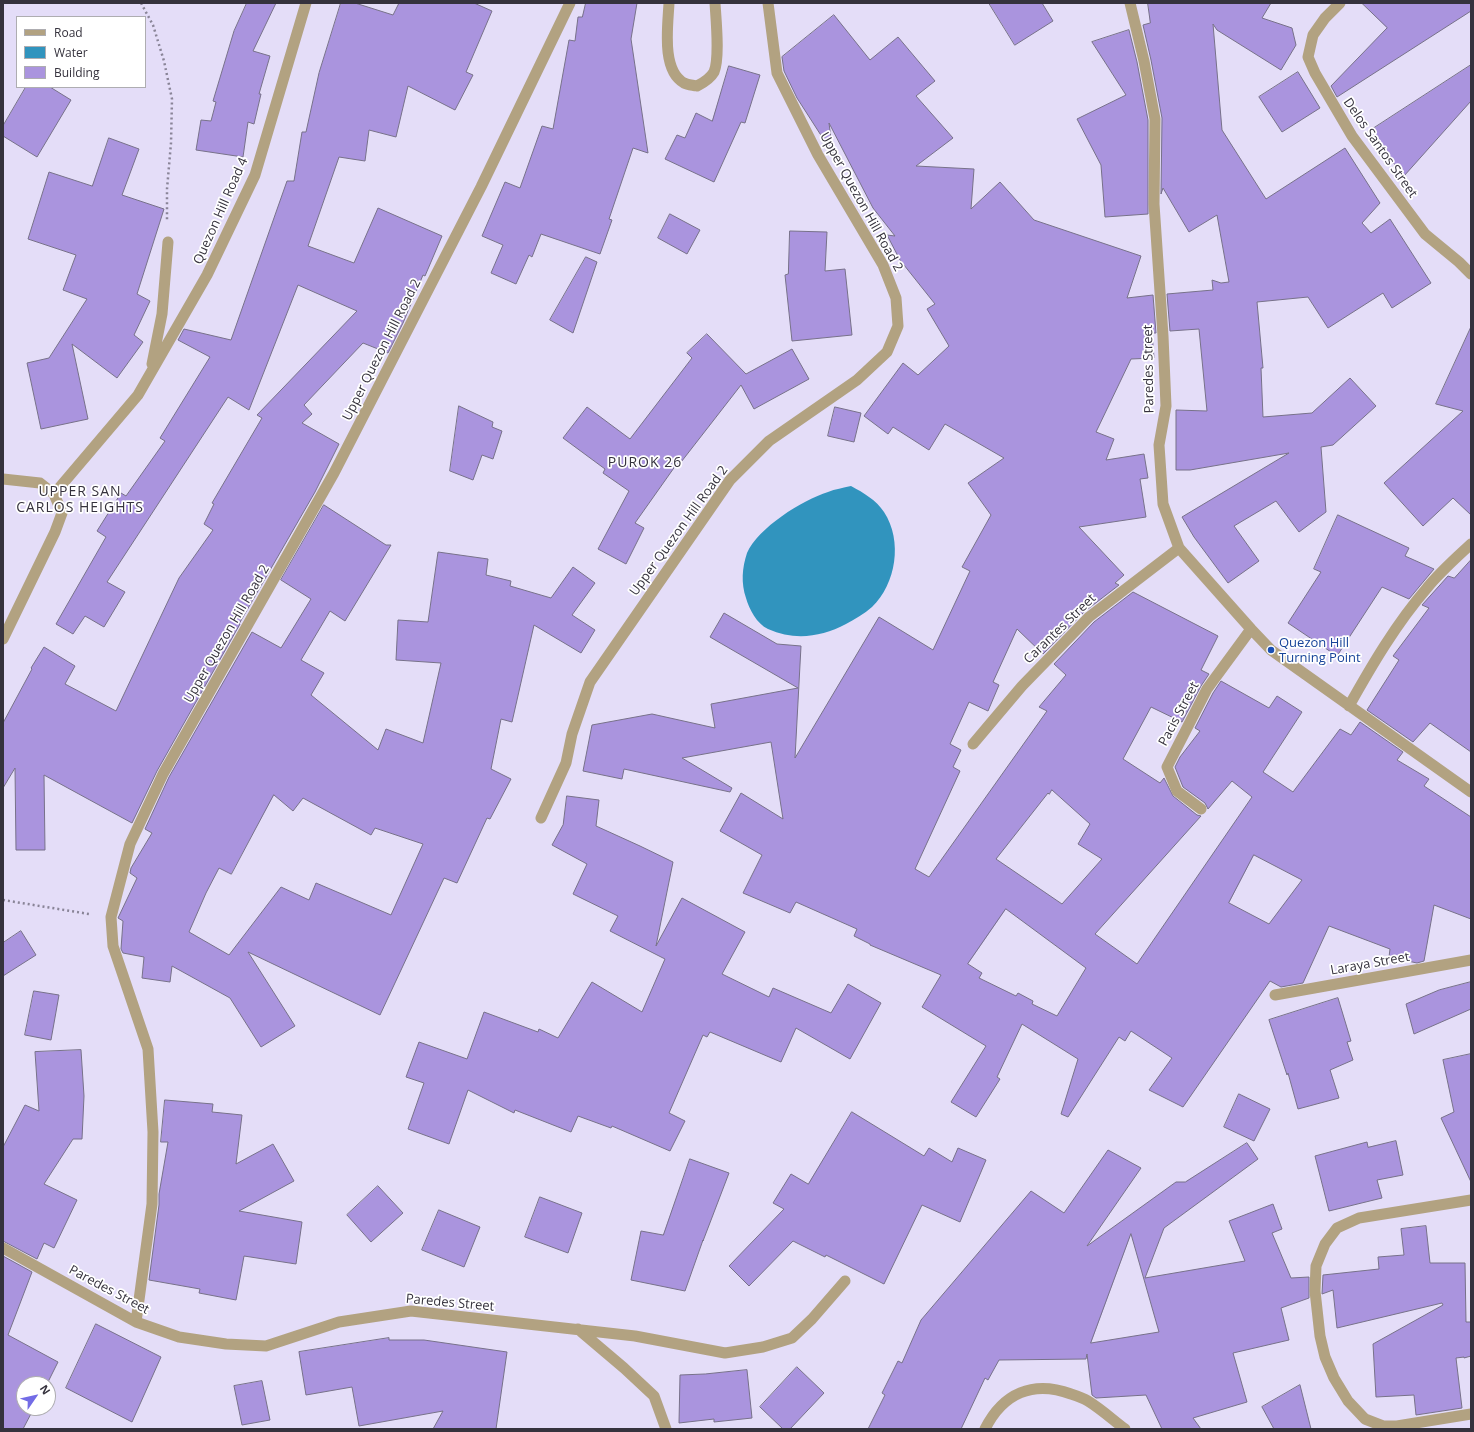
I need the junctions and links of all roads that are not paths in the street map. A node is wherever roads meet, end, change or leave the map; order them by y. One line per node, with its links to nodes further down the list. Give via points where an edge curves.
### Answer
1 (306, 3): 10 (street, Quezon Hill Road 4, via 255,175 207,275)
2 (570, 3): 27 (street, Upper Quezon Hill Road 2, via 482,187 334,473 163,774 130,844 111,917 113,946 148,1049 150,1079 153,1132 152,1204)
3 (669, 3): 4 (street, via 668,51 673,71 684,83 697,86 707,81 714,72 717,57)
4 (715, 3)
5 (768, 3): 21 (street, Upper Quezon Hill Road 2, via 777,73 818,155 883,265 896,298 898,326 887,352 857,380 769,441 730,480 590,682 572,734 566,763)
6 (1130, 3): 14 (street, Paredes Street, via 1155,119 1154,204 1166,406 1159,445 1163,504)
7 (1340, 3): 9 (street, Delos Santos Street, via 1313,35 1308,57 1315,73 1352,136 1425,234)
8 (168, 242): 10 (street, Quezon Hill Road 4, via 162,314)
9 (1471, 274)
10 (150, 374): 12 (street, Quezon Hill Road 4, via 138,395)
11 (3, 479): 12 (street, via 40,483)
12 (54, 494): 16 (street, via 62,513)
13 (1471, 544): 17 (street, via 1447,566 1400,622)
14 (1179, 548): 15 (street, Paredes Street); 18 (street, Carantes Street, via 1089,617 1022,686)
15 (1251, 629): 17 (street, Paredes Street, via 1271,650); 20 (street, Pacis Street, via 1207,689 1167,768 1177,791)
16 (3, 639)
17 (1349, 706): 19 (street, Paredes Street)
18 (973, 744)
19 (1471, 792)
20 (1201, 809)
21 (541, 818)
22 (1471, 960): 23 (street, Laraya Street)
23 (1275, 995)
24 (1471, 1200): 29 (street, via 1359,1218 1337,1228 1325,1244 1316,1266 1315,1291 1325,1357 1348,1401 1366,1419 1383,1426 1397,1426)
25 (3, 1248): 27 (street, Paredes Street)
26 (845, 1281): 28 (street, Paredes Street, via 792,1338 725,1353 635,1336)
27 (136, 1322): 28 (street, Paredes Street, via 179,1337 226,1344 266,1346 339,1322 411,1311)
28 (577, 1329): 30 (street, via 654,1396)
29 (1471, 1414)
30 (666, 1429)
31 (986, 1429): 32 (street, via 991,1417 1013,1396 1036,1388 1060,1390 1087,1400)
32 (1125, 1429)

